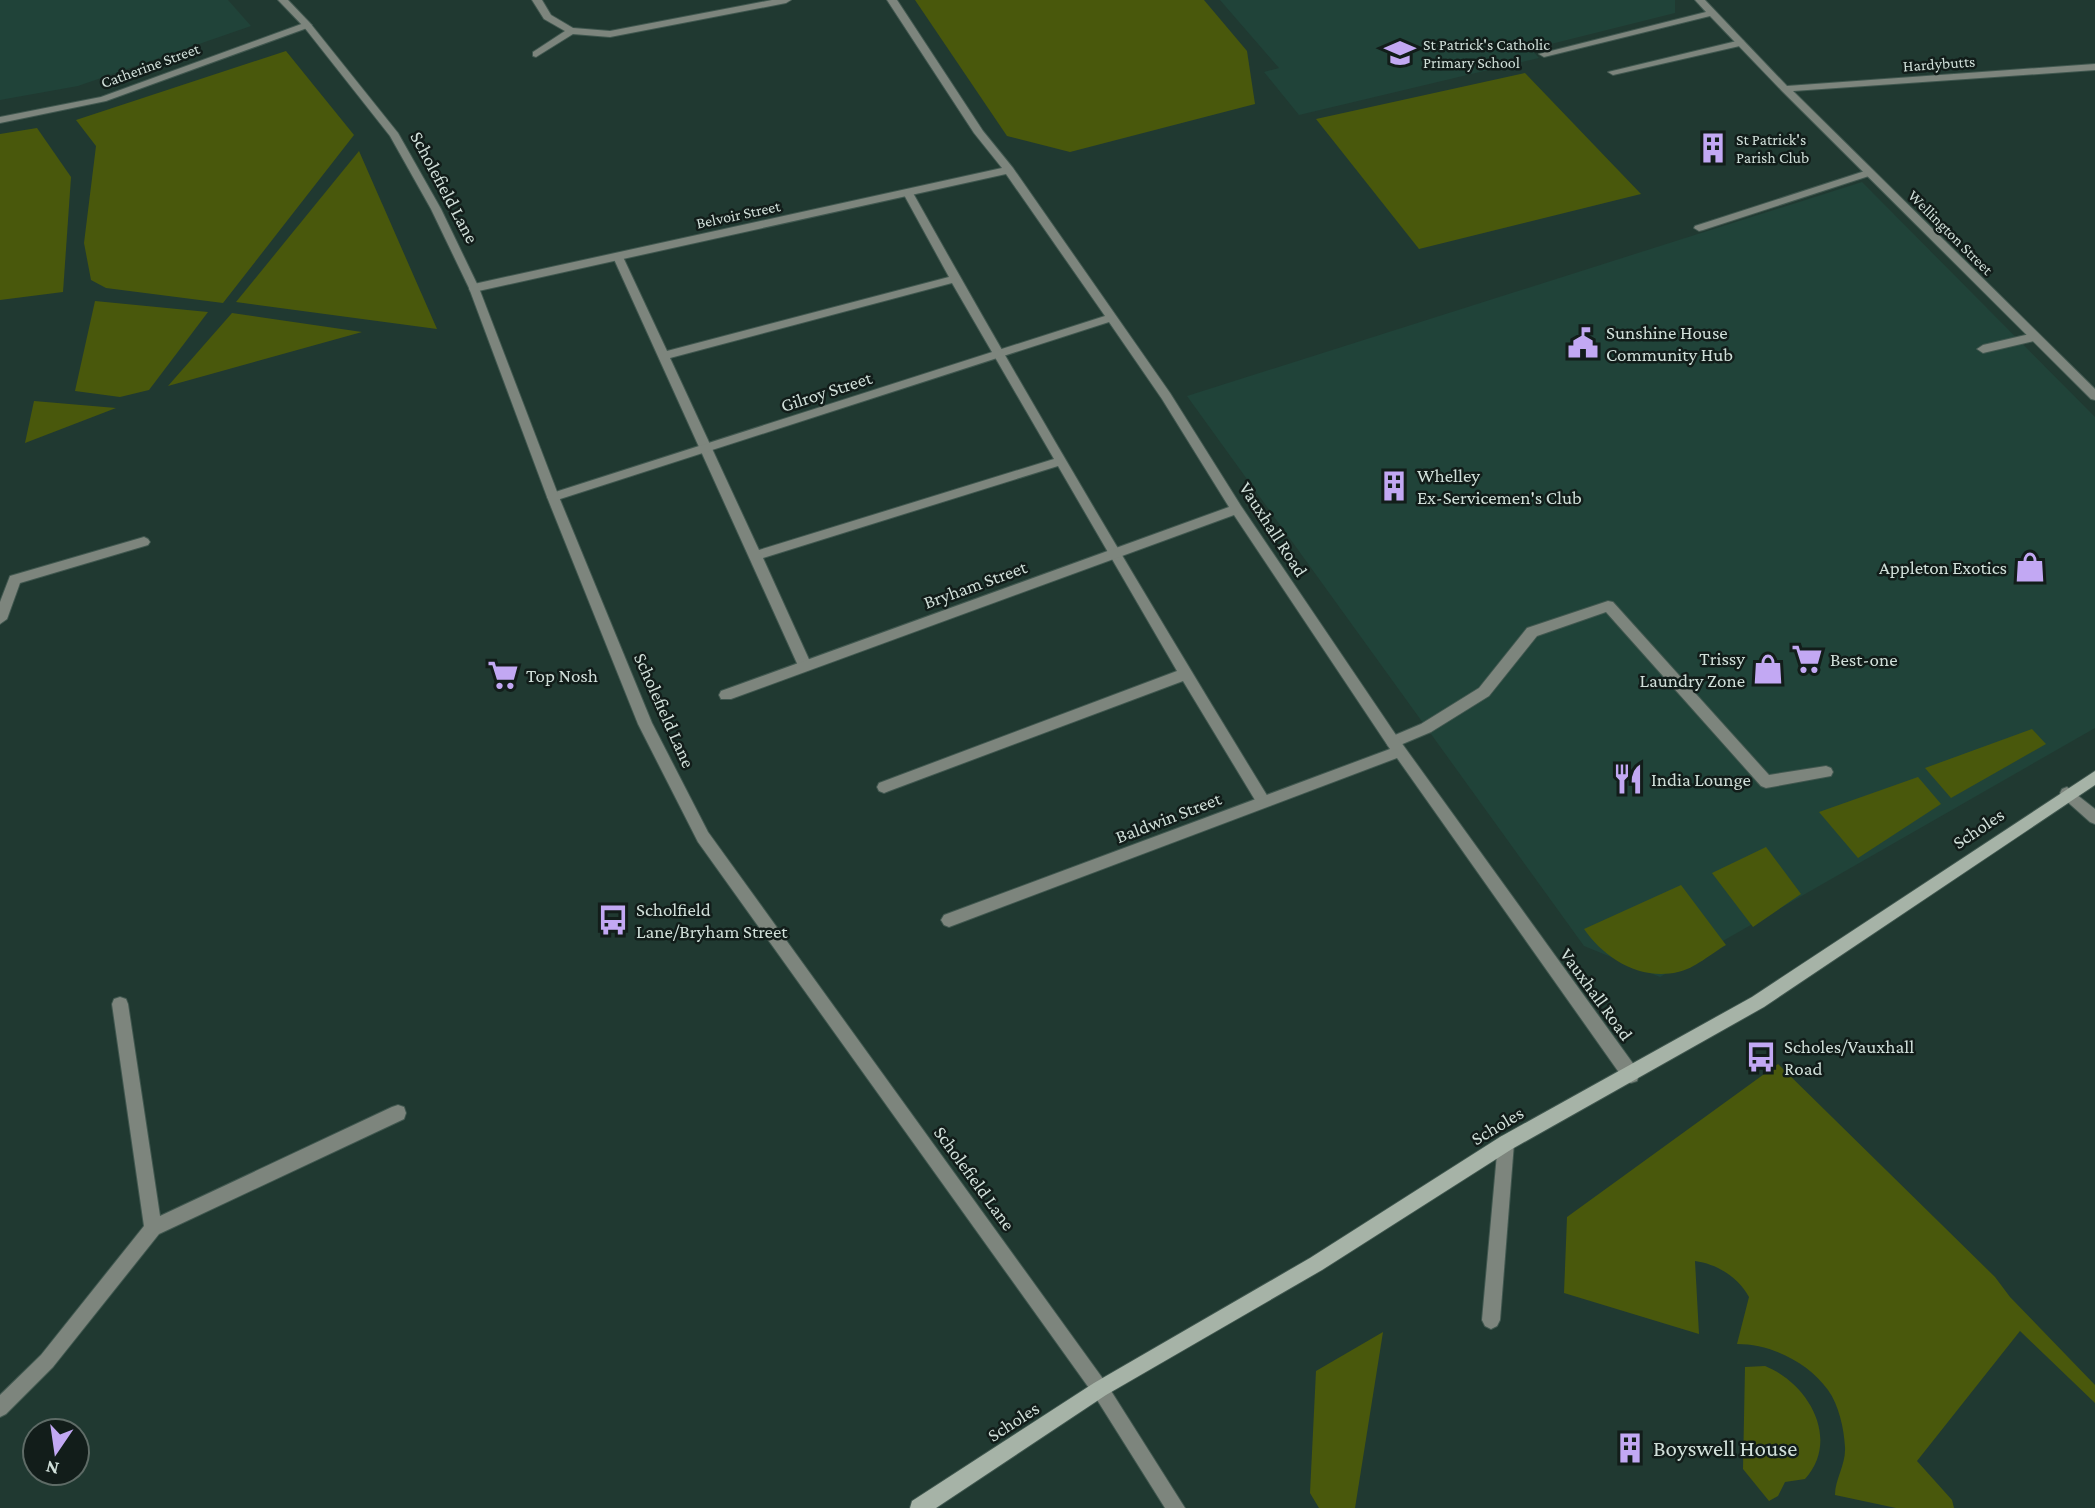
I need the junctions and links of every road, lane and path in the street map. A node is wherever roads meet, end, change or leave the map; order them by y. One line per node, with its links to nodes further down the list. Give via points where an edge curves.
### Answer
1 (283, 0): 7 (street, Scholefield Lane)
2 (537, 0): 8 (street, via 547,17)
3 (786, 0): 8 (street, via 611,34)
4 (892, 0): 16 (street, Vauxhall Road, via 979,133)
5 (1700, 0): 6 (street, Wellington Street)
6 (1712, 13): 9 (street, Wellington Street); 11 (street)
7 (307, 25): 15 (street, Catherine Street, via 103,99); 22 (street, Scholefield Lane, via 394,135)
8 (571, 31): 10 (street)
9 (1741, 43): 13 (street); 14 (street, Wellington Street)
10 (536, 54)
11 (1544, 54)
12 (2095, 67): 14 (street, Hardybutts)
13 (1613, 72)
14 (1785, 89): 17 (street, Wellington Street)
15 (0, 120)
16 (1009, 170): 18 (street, Belvoir Street); 23 (street, Vauxhall Road)
17 (1868, 173): 19 (street); 24 (street, Wellington Street)
18 (908, 192): 20 (street, Belvoir Street); 21 (street)
19 (1699, 228)
20 (618, 257): 22 (street, Belvoir Street); 27 (street)
21 (955, 279): 26 (street); 27 (street)
22 (474, 288): 31 (street, Scholefield Lane)
23 (1110, 318): 26 (street, Gilroy Street); 32 (street, Vauxhall Road)
24 (2034, 337): 25 (street); 28 (street, Wellington Street)
25 (1983, 349)
26 (997, 354): 29 (street, Gilroy Street); 30 (street)
27 (663, 356): 29 (street)
28 (2095, 396)
29 (705, 448): 31 (street, Gilroy Street); 35 (street)
30 (1061, 461): 34 (street); 35 (street)
31 (553, 498): 54 (street, Scholefield Lane, via 645,724 703,837)
32 (1237, 509): 34 (street, Bryham Street); 40 (street, Vauxhall Road)
33 (144, 542): 36 (street, via 15,580)
34 (1116, 553): 37 (street, Bryham Street); 38 (street)
35 (757, 555): 37 (street)
36 (0, 620)
37 (805, 666): 39 (street, Bryham Street)
38 (1185, 674): 43 (street); 45 (street)
39 (726, 695)
40 (1396, 747): 41 (street, Baldwin Street, via 1484,692 1532,632 1608,606 1766,782); 45 (street, Baldwin Street); 49 (street, Vauxhall Road)
41 (1826, 772)
42 (2095, 776): 44 (main road, Scholes)
43 (884, 787)
44 (2067, 793): 46 (street); 49 (main road, Scholes, via 1758,1002)
45 (1263, 802): 47 (street, Baldwin Street)
46 (2095, 818)
47 (949, 920)
48 (120, 1004): 52 (street)
49 (1631, 1075): 51 (main road, Scholes)
50 (398, 1114): 52 (street)
51 (1506, 1143): 53 (street); 54 (main road, Scholes, via 1316,1264)
52 (153, 1228): 55 (street, via 47,1361)
53 (1491, 1320)
54 (1100, 1389): 56 (main road, Scholes); 57 (street, Scholefield Lane)
55 (0, 1408)
56 (919, 1508)
57 (1176, 1508)

